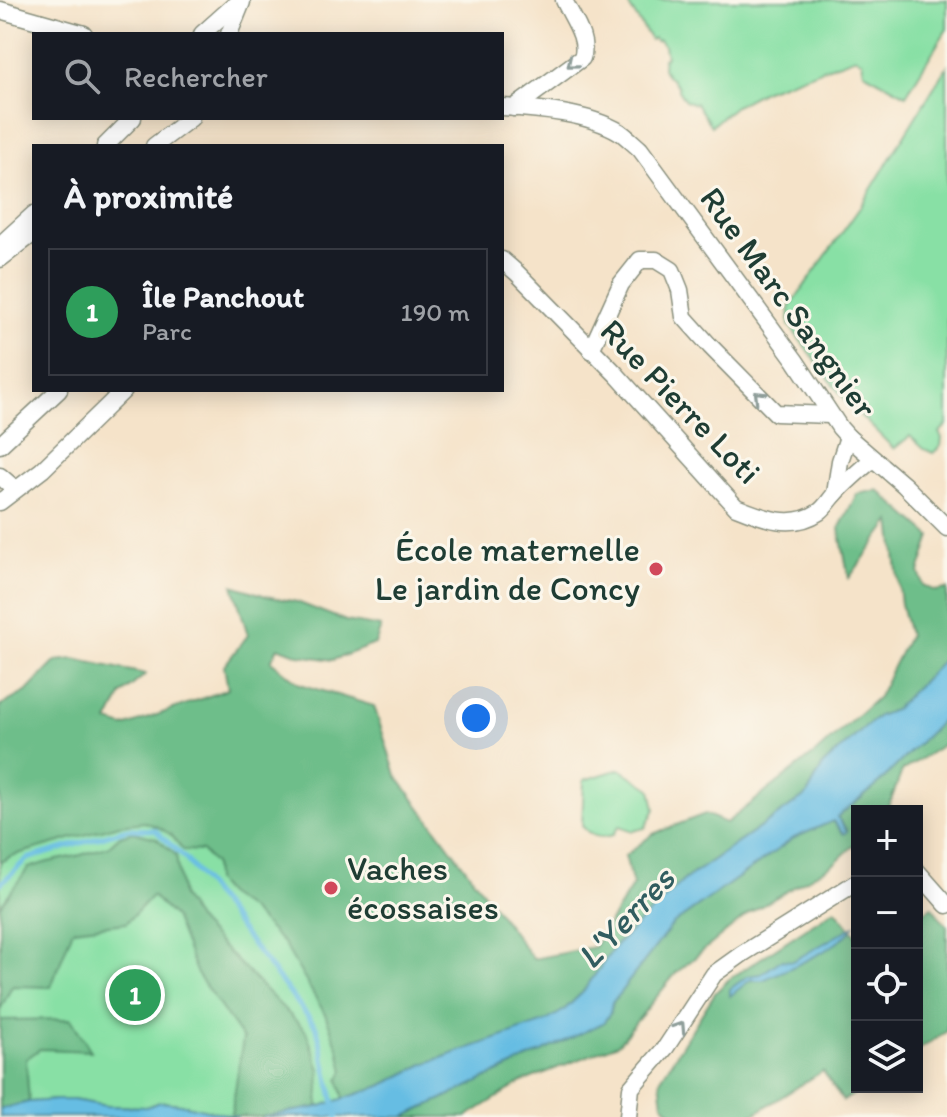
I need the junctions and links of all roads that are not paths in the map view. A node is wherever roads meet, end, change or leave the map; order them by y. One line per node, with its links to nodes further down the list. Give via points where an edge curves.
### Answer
1 (242, 0): 5 (street); 6 (street)
2 (564, 0): 7 (street, one-way to 7, via 583,41 582,58)
3 (0, 10): 4 (street)
4 (77, 32)
5 (204, 32)
6 (230, 32)
7 (508, 107): 20 (street, Rue Marc Sangnier, via 583,117 623,134 640,149)
8 (131, 120): 10 (street)
9 (188, 120): 11 (street)
10 (107, 144)
11 (157, 144)
12 (32, 216): 14 (street)
13 (32, 235): 15 (street)
14 (0, 245)
15 (0, 259)
16 (504, 262): 17 (street, Rue Pierre Loti)
17 (591, 350): 20 (street, one-way to 17, via 776,413 684,317 672,270 656,260 640,260 621,284); 26 (street, Rue Pierre Loti, via 736,507 788,522 822,510)
18 (57, 392): 22 (street)
19 (122, 392): 25 (street, via 42,470)
20 (830, 415): 21 (street, Rue Marc Sangnier)
21 (848, 437): 23 (street, Rue Marc Sangnier); 26 (street)
22 (0, 445)
23 (873, 459): 26 (street, Rue Pierre Loti); 28 (street, Rue Marc Sangnier)
24 (0, 476): 25 (street)
25 (15, 489): 27 (street)
26 (835, 494)
27 (0, 502)
28 (947, 528)
29 (922, 877): 31 (street)
30 (851, 886): 32 (street, one-way to 30, via 631,1088 666,1047 714,974)
31 (947, 905)
32 (628, 1117)

